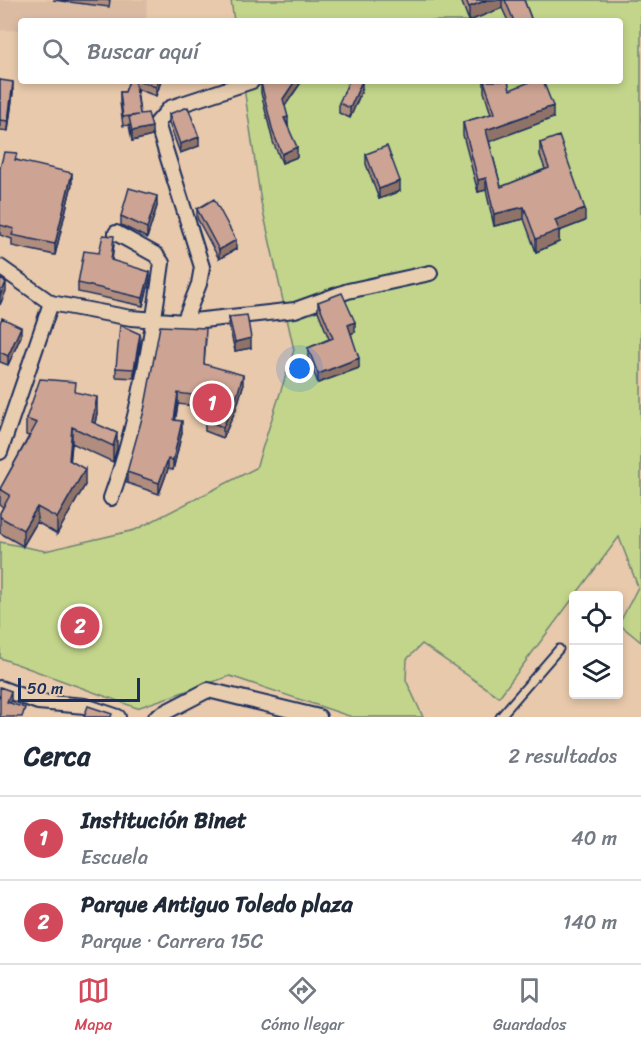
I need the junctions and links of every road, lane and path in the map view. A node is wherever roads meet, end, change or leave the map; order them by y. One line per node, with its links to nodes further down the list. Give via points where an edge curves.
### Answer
1 (243, 84): 7 (street, via 170,108 157,123 202,267)
2 (116, 233): 6 (street, via 162,263)
3 (0, 267): 5 (street)
4 (430, 273): 7 (street, via 348,291 295,310)
5 (51, 303): 6 (street); 8 (street)
6 (153, 321): 7 (street); 9 (street, via 137,407)
7 (184, 322)
8 (0, 452)
9 (111, 498)
10 (559, 649): 15 (lane)
11 (0, 688): 12 (street, via 38,702 85,706)
12 (118, 717)
13 (156, 717): 14 (street, via 208,690)
14 (319, 717)
15 (500, 717)

